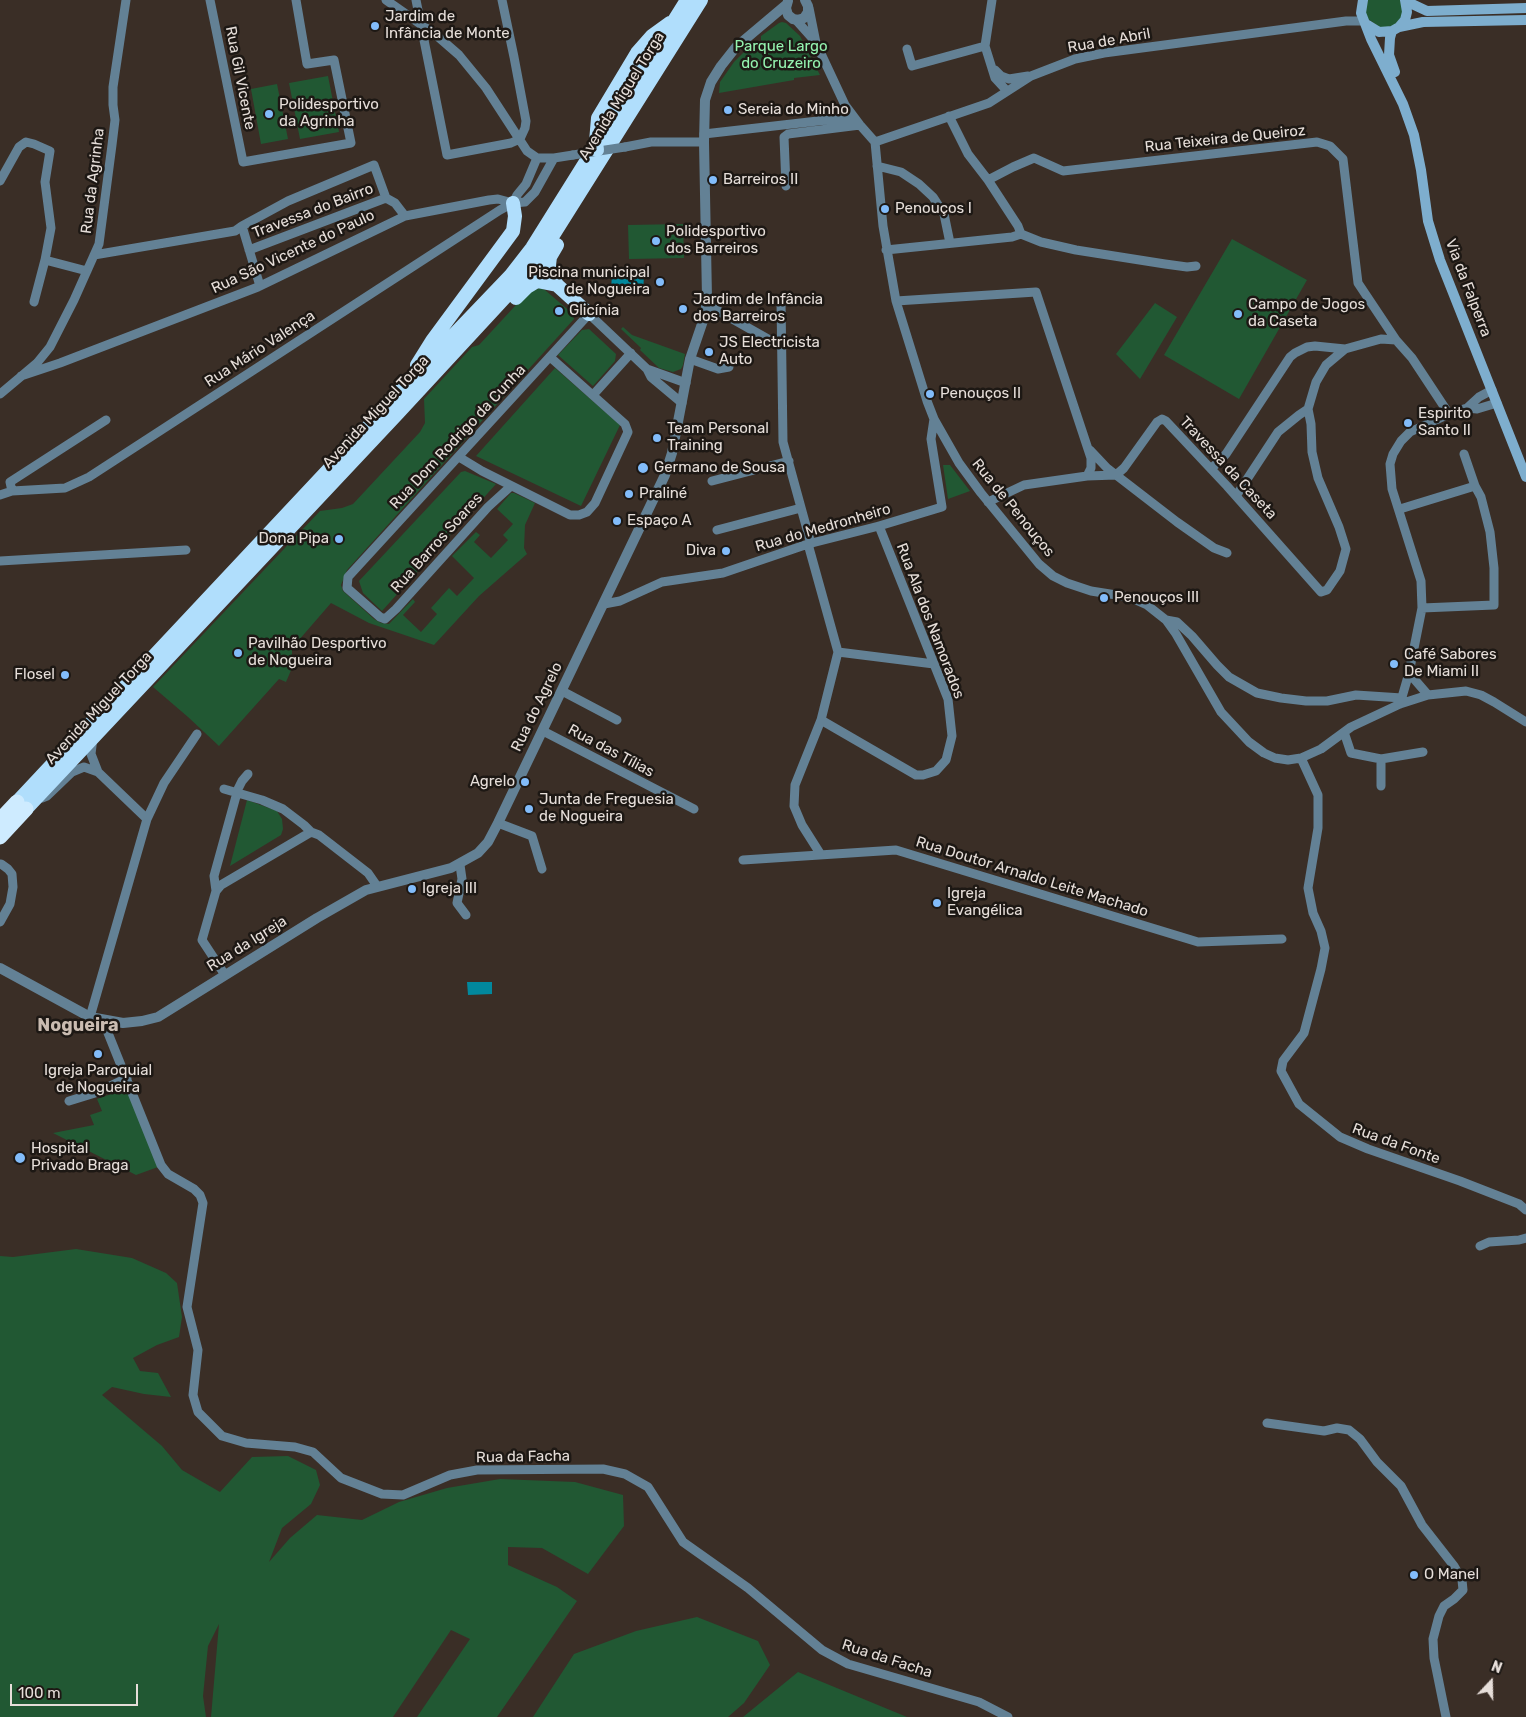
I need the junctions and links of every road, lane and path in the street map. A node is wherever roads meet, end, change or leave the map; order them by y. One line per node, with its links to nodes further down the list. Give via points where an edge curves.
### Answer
1 (126, 0): 51 (street, Rua da Agrinha, via 113,87 115,120 111,153 99,244)
2 (210, 0): 3 (street, Rua Gil Vicente, via 243,162 352,143 334,60 308,64)
3 (296, 0)
4 (386, 0): 20 (street)
5 (416, 0): 20 (street)
6 (502, 0): 33 (street, via 526,121)
7 (688, 0): 17 (highway, Avenida Miguel Torga)
8 (701, 0): 43 (highway, Avenida Miguel Torga)
9 (992, 0): 23 (street)
10 (1406, 0): 14 (main road, via 1427,11); 21 (main road, Via da Falperra, via 1405,20)
11 (788, 2): 15 (street, via 786,8); 16 (street, Rua do Agrelo)
12 (1360, 2): 19 (main road, Via da Falperra)
13 (808, 4): 15 (street, via 804,18); 22 (street)
14 (1526, 8)
15 (792, 17): 16 (street); 22 (street)
16 (770, 18): 32 (street, Rua do Agrelo, via 736,47 711,82 705,100)
17 (675, 20): 35 (highway, via 652,36 637,53 598,118); 76 (highway, Avenida Miguel Torga, via 523,260)
18 (1526, 20): 21 (main road, via 1424,22)
19 (1365, 22): 21 (main road, via 1379,32); 26 (street, Rua de Abril, via 1346,21 1104,53 1075,59); 28 (main road, Via da Falperra)
20 (420, 24): 33 (street, via 459,55 486,88); 33 (street, via 447,155)
21 (1396, 29): 28 (main road, Via da Falperra, via 1390,38 1389,55)
22 (816, 43): 30 (street)
23 (985, 46): 24 (street, via 912,66); 25 (street)
24 (907, 49)
25 (990, 64): 26 (street, via 1009,80); 27 (street, via 995,78)
26 (1031, 76): 27 (street, Rua de Abril)
27 (1008, 91): 29 (street, Rua de Abril, via 989,103)
28 (1404, 104): 75 (main road, Via da Falperra, via 1415,143 1428,221 1440,260)
29 (949, 116): 34 (street, Rua de Abril); 39 (street, via 968,154)
30 (853, 117): 31 (street); 32 (street)
31 (860, 125): 34 (street); 41 (street, via 784,137)
32 (704, 138): 35 (street, bridge); 60 (street, Rua do Agrelo)
33 (520, 140): 36 (street)
34 (875, 142): 38 (street, Rua de Penouços)
35 (596, 148): 37 (street, bridge)
36 (537, 158): 37 (street); 44 (street)
37 (554, 158): 44 (street, Rua Mário Valença, via 530,198)
38 (877, 166): 48 (street, via 901,172 933,197 944,214); 50 (street, Rua de Penouços)
39 (988, 180): 47 (street); 63 (street, Rua Teixeira de Queiroz, via 1034,158 1063,171 1317,142 1330,146 1343,159 1358,283)
40 (0, 181): 52 (street, via 19,147 26,142 50,151 45,182 51,228)
41 (786, 186)
42 (386, 198): 45 (street, via 395,203); 46 (street, via 374,165 288,201); 49 (street, Travessa do Bairro)
43 (575, 201): 55 (highway, via 571,222 550,257 549,265); 62 (highway, Avenida Miguel Torga, via 533,267)
44 (514, 204): 45 (street, Rua São Vicente do Paulo, via 498,199); 76 (highway, via 513,232 432,341); 97 (street, Rua Mário Valença, via 500,210 89,477 65,488)
45 (405, 216): 56 (street, Rua São Vicente do Paulo)
46 (242, 226): 49 (street); 51 (street, via 235,231)
47 (1021, 234): 48 (street); 53 (street, via 1076,250)
48 (950, 243): 50 (street)
49 (249, 250): 56 (street)
50 (886, 250): 57 (street, Rua de Penouços)
51 (94, 255): 54 (street, Rua da Agrinha)
52 (44, 260): 54 (street); 58 (street)
53 (1196, 266)
54 (87, 271): 66 (street, Rua da Agrinha)
55 (557, 285): 61 (highway); 62 (highway, via 537,281 527,287 485,331)
56 (260, 286): 70 (street, Rua São Vicente do Paulo)
57 (896, 301): 84 (street, Rua de Penouços); 86 (street, via 1036,292)
58 (34, 302)
59 (781, 302): 64 (street)
60 (706, 304): 64 (street); 69 (street, Rua do Agrelo)
61 (589, 314): 67 (street); 68 (street, Rua Dom Rodrigo da Cunha)
62 (471, 335): 129 (highway, Avenida Miguel Torga)
63 (1396, 340): 65 (street, via 1381,339); 83 (street, Rua Teixeira de Queiroz, via 1412,358)
64 (782, 347): 89 (street, via 783,442)
65 (1345, 349): 82 (street, via 1326,366 1316,382); 90 (street, via 1308,347 1290,357 1226,454)
66 (45, 353): 70 (street); 73 (street, Rua da Agrinha)
67 (630, 353): 72 (street); 78 (street)
68 (550, 357): 78 (street, Rua Barros Soares); 88 (street, Rua Dom Rodrigo da Cunha)
69 (690, 359): 71 (street, via 718,369); 74 (street, Rua do Agrelo)
70 (60, 363): 73 (street, Rua São Vicente do Paulo)
71 (728, 367)
72 (648, 369): 74 (street); 79 (street, via 651,377)
73 (21, 376): 77 (street, Rua da Agrinha)
74 (686, 383): 79 (street, Rua do Agrelo)
75 (1492, 390): 80 (main road, Via da Falperra); 81 (street)
76 (400, 391): 138 (highway, Avenida Miguel Torga)
77 (0, 394)
78 (593, 395): 95 (street, Rua Barros Soares, via 625,424 628,432 588,512 570,515)
79 (682, 403): 111 (street, Rua do Agrelo, via 665,475)
80 (1497, 403): 81 (street); 93 (main road, Via da Falperra)
81 (1466, 408): 83 (street)
82 (1308, 409): 99 (street, via 1278,432); 99 (street, Travessa da Caseta, via 1318,478 1346,549 1340,571 1327,590 1321,592)
83 (1449, 414): 102 (street, via 1410,432 1393,454 1390,464 1392,489)
84 (934, 419): 100 (street, Rua de Penouços, via 959,463); 103 (street, Rua do Medronheiro, via 931,439 942,507)
85 (106, 420): 97 (street, via 10,482)
86 (1087, 446): 91 (street); 92 (street, via 1090,468)
87 (1464, 454): 96 (street)
88 (459, 457): 95 (street, Rua Barros Soares); 115 (street, Rua Dom Rodrigo da Cunha, via 348,577 351,592)
89 (789, 461): 94 (street); 101 (street)
90 (1211, 469): 91 (street, Travessa da Caseta, via 1162,419); 99 (street, Travessa da Caseta)
91 (1116, 475): 92 (street); 107 (street, via 1206,542)
92 (1087, 476): 100 (street, via 1024,485)
93 (1526, 477)
94 (712, 482)
95 (511, 486): 115 (street, Rua Barros Soares)
96 (1475, 486): 102 (street); 114 (street, via 1490,532 1494,605)
97 (12, 491): 98 (street, Rua Mário Valença)
98 (0, 495)
99 (1236, 496)
100 (988, 502): 116 (street, Rua de Penouços, via 1039,564 1053,576 1091,591 1129,597 1147,605)
101 (801, 508): 104 (street); 105 (street)
102 (1400, 510): 114 (street, via 1421,581)
103 (879, 526): 105 (street, Rua do Medronheiro); 118 (street, Rua Ala dos Namorados)
104 (717, 530)
105 (810, 544): 112 (street, Rua do Medronheiro, via 723,573 662,582); 117 (street)
106 (186, 550): 110 (street)
107 (1227, 553)
108 (0, 557): 110 (street)
109 (0, 561): 110 (street)
110 (13, 561)
111 (610, 591): 112 (street); 113 (street, Rua do Agrelo)
112 (626, 597): 113 (street, Rua do Medronheiro, via 620,602)
113 (604, 604): 120 (street, Rua do Agrelo)
114 (1422, 608): 119 (street)
115 (384, 619)
116 (1166, 620): 122 (street, via 1177,622 1229,677 1257,692 1306,701 1327,701 1356,695); 131 (street, Rua de Penouços, via 1222,712 1249,742 1275,758)
117 (838, 652): 118 (street); 124 (street)
118 (934, 664): 124 (street, Rua Ala dos Namorados, via 948,699 952,736 946,760 936,771 916,775)
119 (1409, 673): 121 (street); 122 (street)
120 (562, 691): 123 (street); 126 (street, Rua do Agrelo)
121 (1428, 695): 122 (street); 125 (street, via 1466,691 1481,695)
122 (1401, 701): 127 (street, Rua de Penouços)
123 (617, 720)
124 (821, 720): 145 (street, via 795,784 794,806)
125 (1526, 722)
126 (543, 731): 139 (street, Rua das Tílias); 142 (street, Rua do Agrelo)
127 (1344, 732): 131 (street, Rua de Penouços, via 1321,749); 132 (street, via 1351,753)
128 (197, 734): 140 (street, via 164,783)
129 (93, 737): 133 (street, via 91,754); 138 (highway, Avenida Miguel Torga)
130 (1423, 752): 132 (street)
131 (1301, 758): 161 (street, Rua da Fonte, via 1318,796 1318,828 1308,888 1325,948 1304,1033 1283,1061 1281,1071 1298,1104 1340,1137 1519,1204)
132 (1381, 759): 135 (street)
133 (98, 772): 138 (street, via 78,768 48,796); 140 (street)
134 (248, 774): 137 (street)
135 (1381, 786)
136 (224, 789): 137 (street)
137 (238, 793): 143 (street, via 283,809); 151 (street, via 214,876)
138 (25, 805): 141 (highway); 144 (highway)
139 (694, 809)
140 (147, 818): 157 (street)
141 (0, 820)
142 (498, 823): 148 (street, Rua da Igreja, via 488,842); 149 (street, via 532,836)
143 (310, 832): 150 (street, via 368,873); 151 (street)
144 (0, 837)
145 (821, 855): 146 (street, Rua Doutor Arnaldo Leite Machado); 154 (street, Rua Doutor Arnaldo Leite Machado, via 896,850 1198,942)
146 (743, 860)
147 (1, 864): 153 (street, via 12,874 13,887 10,904)
148 (460, 865): 150 (street, Rua da Igreja); 152 (street, via 462,879 457,903)
149 (542, 870)
150 (377, 886): 156 (street, Rua da Igreja, via 346,901)
151 (216, 891): 156 (street, via 202,940)
152 (466, 915)
153 (0, 922)
154 (1282, 939)
155 (0, 968): 157 (street, Rua da Igreja)
156 (225, 975): 158 (street, Rua da Igreja, via 158,1017 123,1023)
157 (90, 1017): 158 (street, Rua da Igreja)
158 (105, 1021): 159 (street, Rua da Facha)
159 (127, 1078): 160 (street); 165 (street, Rua da Facha, via 161,1165 168,1174 194,1189 203,1203 187,1307 198,1350 194,1395 198,1412 222,1436 246,1443 295,1447 313,1452 341,1478 382,1494 403,1495 450,1476 477,1470 603,1469 625,1474 648,1487 683,1542 748,1588 822,1650 848,1664 979,1702)
160 (69, 1101)
161 (1526, 1210)
162 (1526, 1238): 163 (street)
163 (1480, 1246)
164 (1267, 1424): 166 (street, via 1324,1431 1349,1430 1401,1486 1422,1526 1454,1566 1462,1580 1463,1590 1444,1606 1433,1639)
165 (1008, 1717)
166 (1446, 1717)

